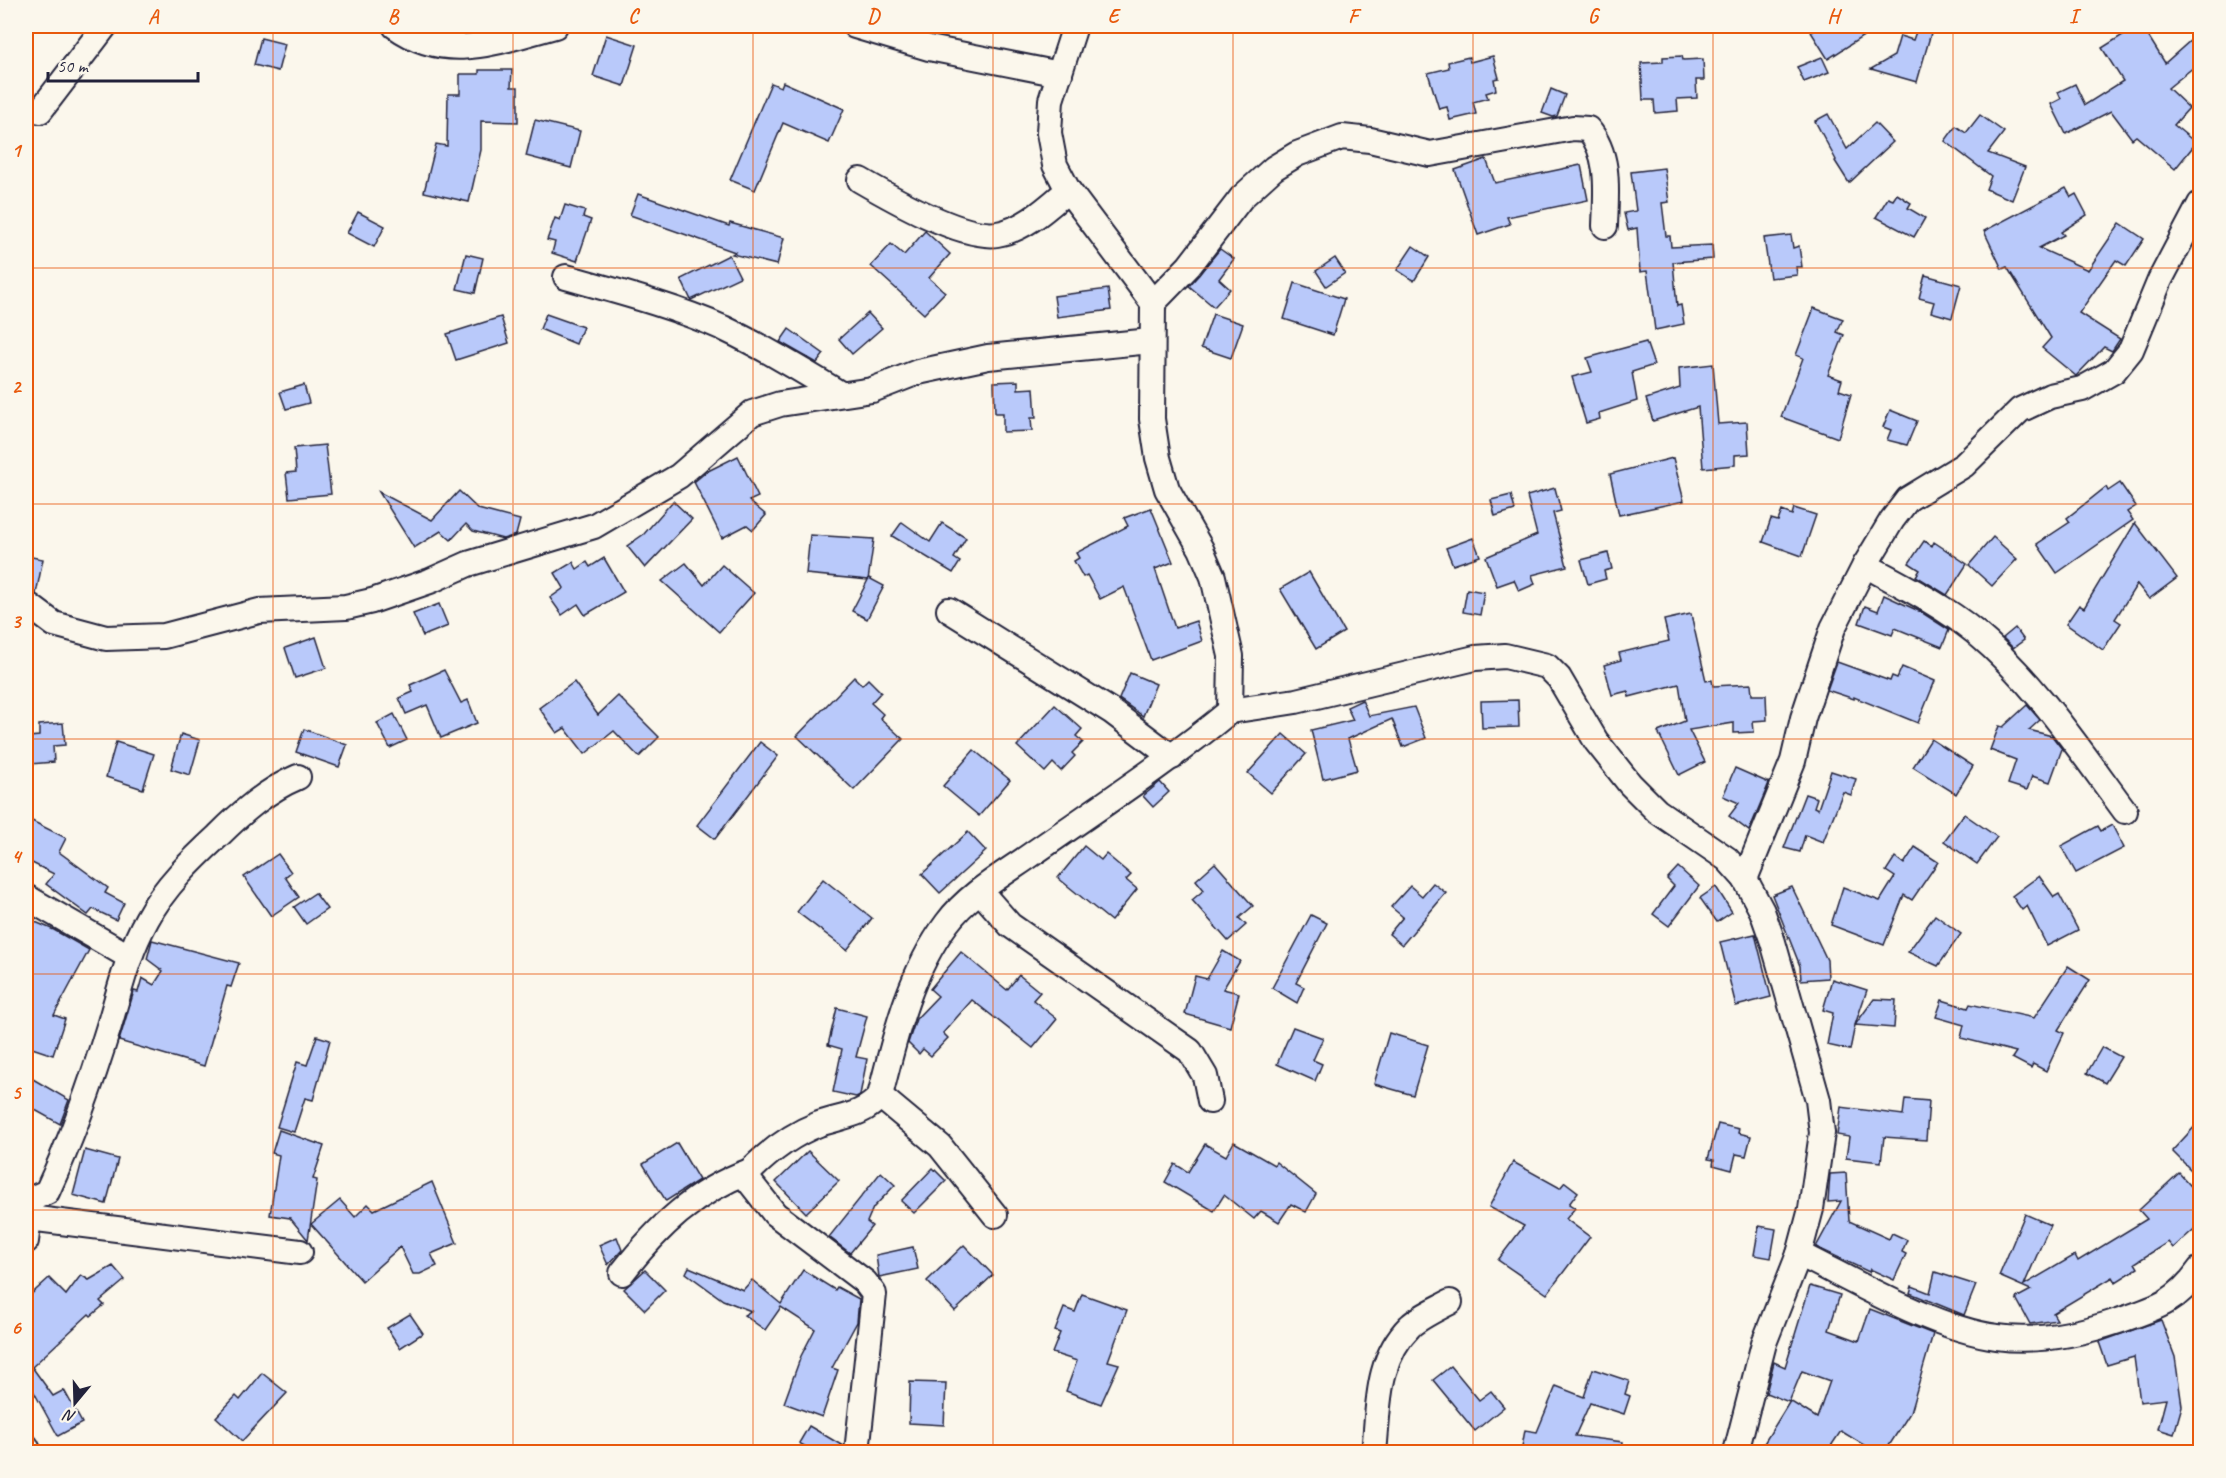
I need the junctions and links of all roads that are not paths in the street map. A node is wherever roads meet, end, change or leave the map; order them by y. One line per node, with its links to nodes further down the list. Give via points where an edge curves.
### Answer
1 (105, 26): 7 (street)
2 (395, 26): 3 (street, via 436,47 461,48)
3 (555, 26)
4 (855, 26): 6 (street, via 929,48)
5 (1075, 26): 6 (street)
6 (1060, 74): 9 (street, via 1051,100 1049,133 1055,165)
7 (40, 111)
8 (860, 180): 9 (street, via 912,210 961,228 996,234 1016,228)
9 (1068, 190): 13 (street)
10 (2200, 204): 16 (street, via 2160,280 2131,350 2114,371 2082,390 2050,396 2020,410 1964,465 1908,499)
11 (1605, 226): 13 (street, via 1607,184 1603,155 1588,129 1573,128 1430,154 1341,137 1297,154 1242,196 1189,266)
12 (566, 277): 15 (street, via 660,304 722,328)
13 (1153, 303): 14 (street)
14 (1151, 341): 15 (street, via 988,357 918,372 872,390); 19 (street, via 1152,419 1158,458 1167,489 1202,549 1213,577 1231,656)
15 (839, 393): 17 (street, via 752,413 679,476 594,526 468,564 372,601 346,607 259,611 164,636 106,638 54,624)
16 (1864, 565): 22 (street, via 1951,615 2009,663 2058,720); 23 (street, via 1833,628 1803,718 1794,761)
17 (30, 606)
18 (949, 610): 20 (street, via 1111,711)
19 (1230, 711): 20 (street); 23 (street, via 1296,700 1475,658 1505,656 1547,666 1559,678 1596,741 1630,784 1657,811 1727,859)
20 (1172, 756): 24 (street)
21 (298, 777): 26 (street, via 269,792 194,858 147,918)
22 (2125, 811)
23 (1745, 879): 33 (street, via 1773,942 1818,1100 1822,1133)
24 (980, 891): 27 (street, via 949,921 918,972 902,1013); 28 (street, via 1010,925 1190,1051 1205,1076)
25 (26, 897): 26 (street)
26 (130, 957): 30 (street, via 68,1146 47,1192)
27 (880, 1096): 29 (street, via 860,1113 797,1134); 31 (street, via 940,1146)
28 (1210, 1101)
29 (750, 1171): 35 (street, via 707,1191 666,1221); 39 (street, via 750,1181 776,1214 865,1282 874,1294)
30 (28, 1214): 32 (street)
31 (995, 1215)
32 (300, 1252)
33 (1799, 1254): 34 (street, via 1962,1330 1997,1338 2071,1334 2166,1304 2180,1295); 41 (street, via 1764,1343)
34 (2200, 1269)
35 (622, 1273)
36 (1450, 1302): 40 (street, via 1410,1326 1385,1365 1378,1387)
37 (26, 1446): 38 (street)
38 (30, 1452)
39 (857, 1452)
40 (1374, 1452)
41 (1736, 1452)

